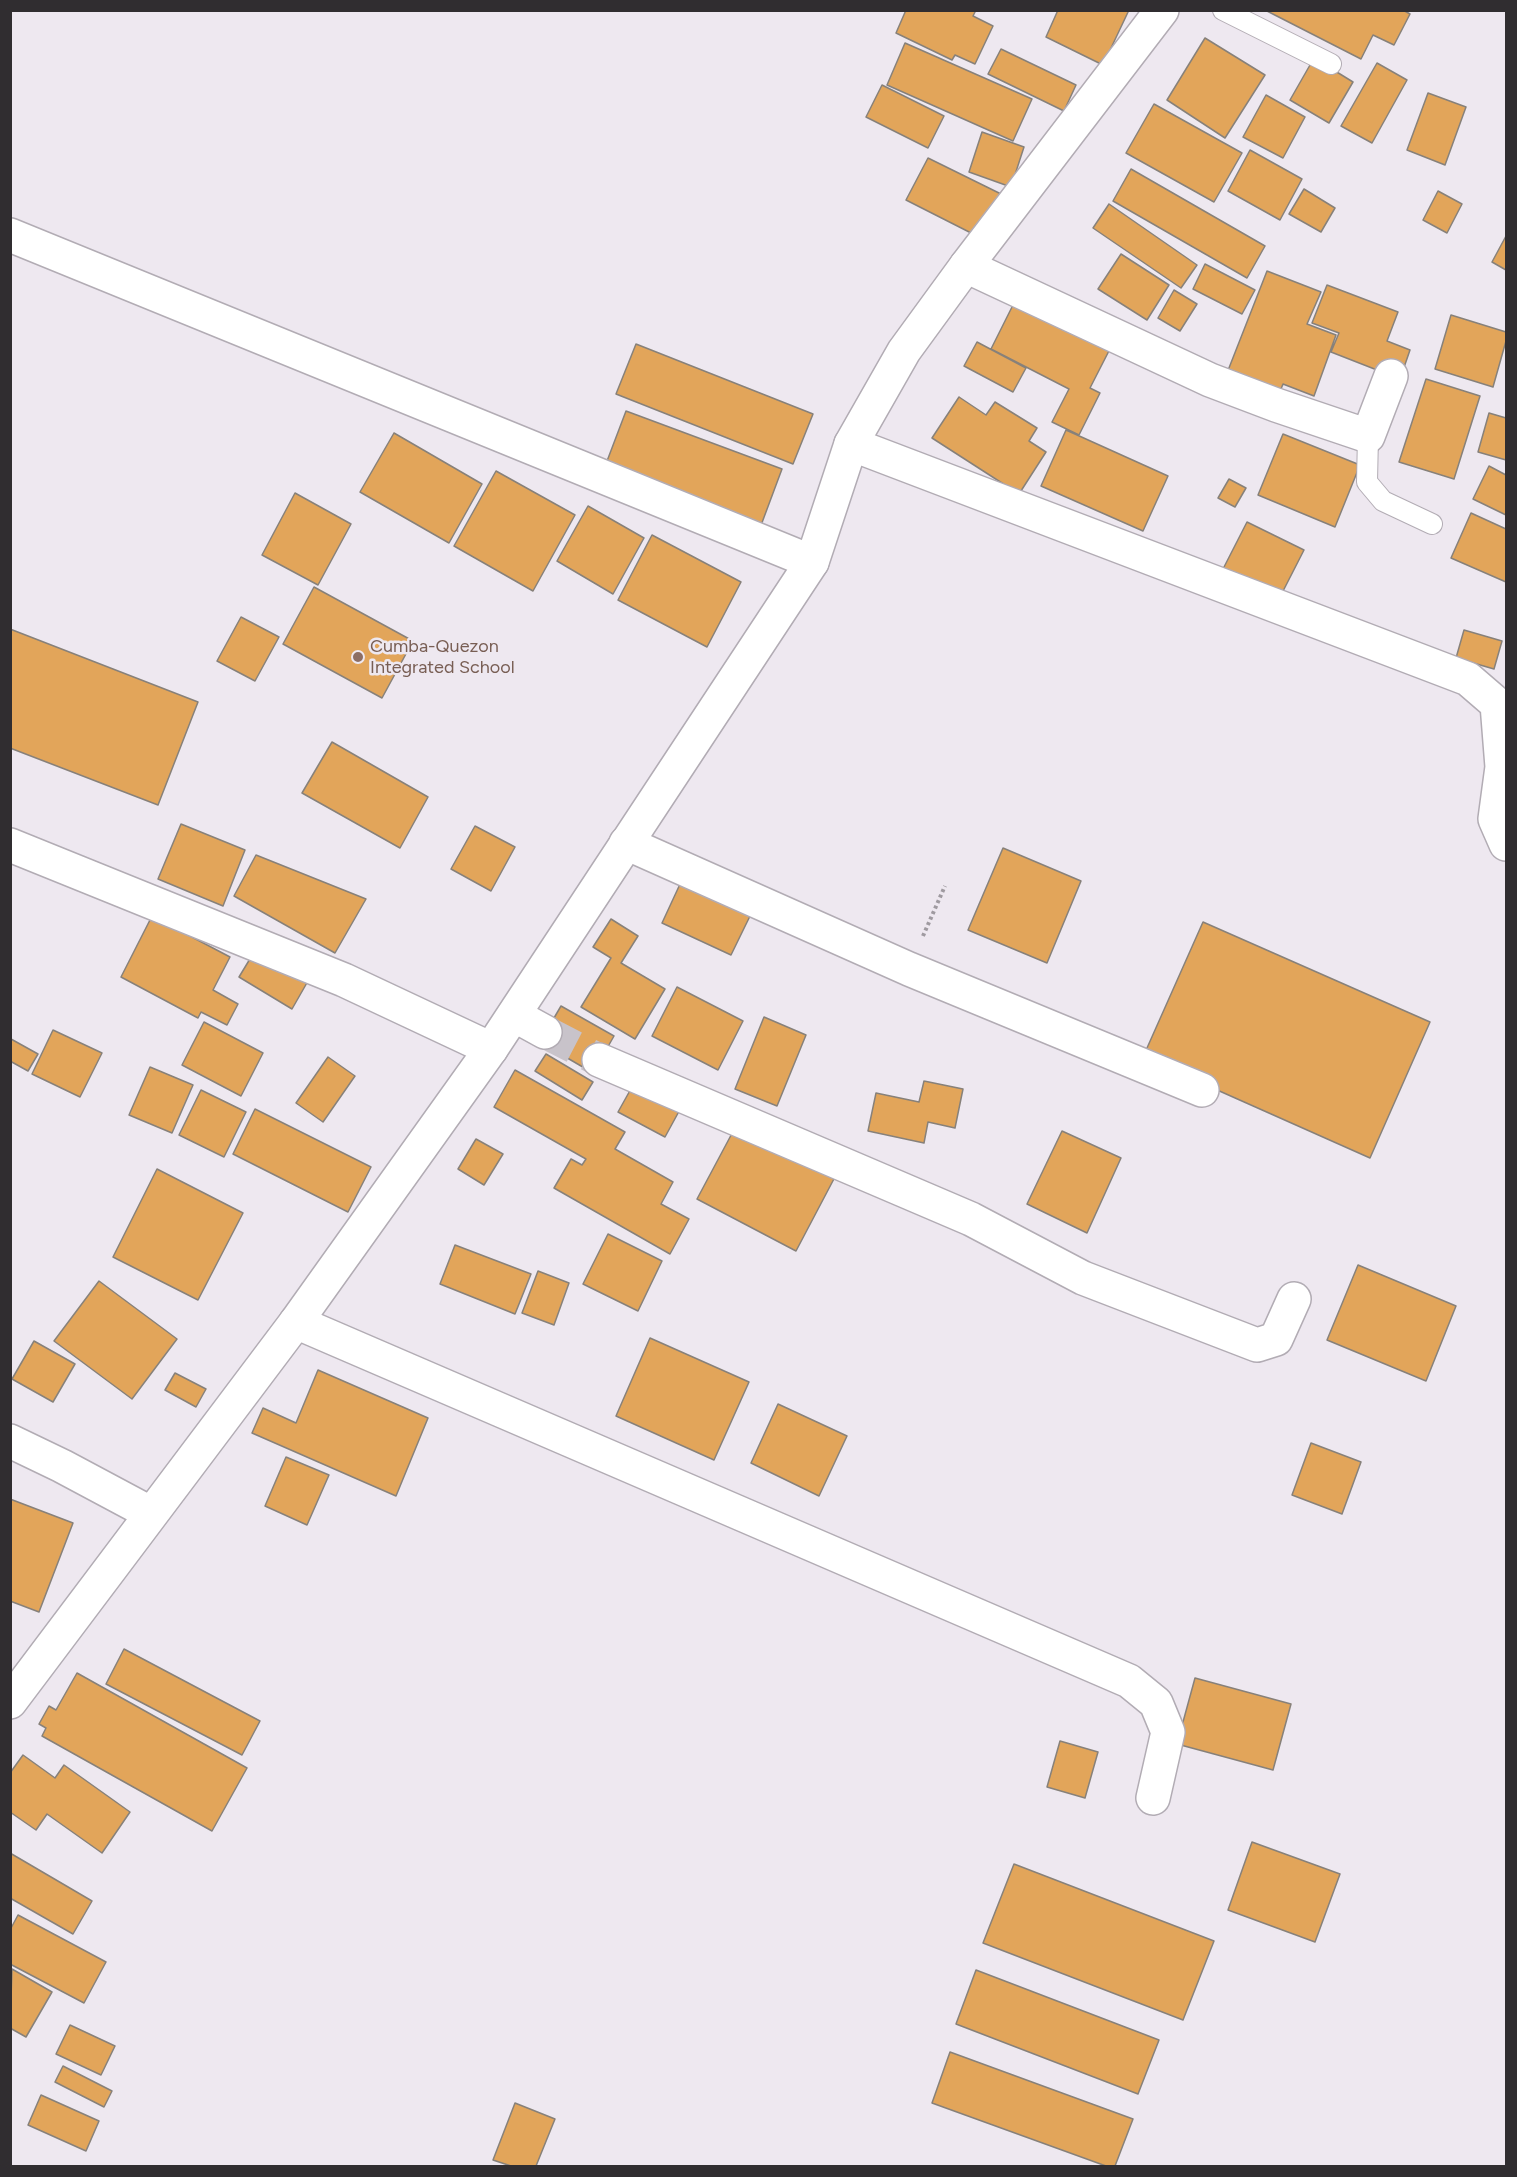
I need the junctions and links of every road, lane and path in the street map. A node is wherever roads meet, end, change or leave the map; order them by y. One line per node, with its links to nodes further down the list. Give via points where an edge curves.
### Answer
1 (1162, 10): 5 (street)
2 (1223, 10): 3 (lane)
3 (1331, 64)
4 (10, 235): 10 (street)
5 (966, 266): 7 (street, via 1210,380); 8 (street, via 904,351)
6 (1391, 376): 7 (street)
7 (1368, 436): 9 (lane, via 1367,482 1383,501)
8 (852, 444): 10 (street); 13 (street, via 1468,679 1497,704 1502,767 1495,819)
9 (1432, 524)
10 (812, 562): 11 (street)
11 (626, 843): 15 (street); 16 (street)
12 (10, 844): 18 (street, via 344,980)
13 (1506, 844)
14 (945, 886): 15 (path)
15 (909, 969): 20 (street)
16 (514, 1015): 17 (street); 18 (street)
17 (545, 1032)
18 (491, 1049): 22 (street)
19 (599, 1060): 21 (street, via 971,1219 1083,1278 1257,1345 1276,1339)
20 (1202, 1090)
21 (1294, 1299)
22 (296, 1322): 24 (street); 26 (street, via 1129,1680 1156,1703 1168,1732)
23 (10, 1441): 24 (street)
24 (150, 1513): 25 (street)
25 (10, 1702)
26 (1153, 1798)

